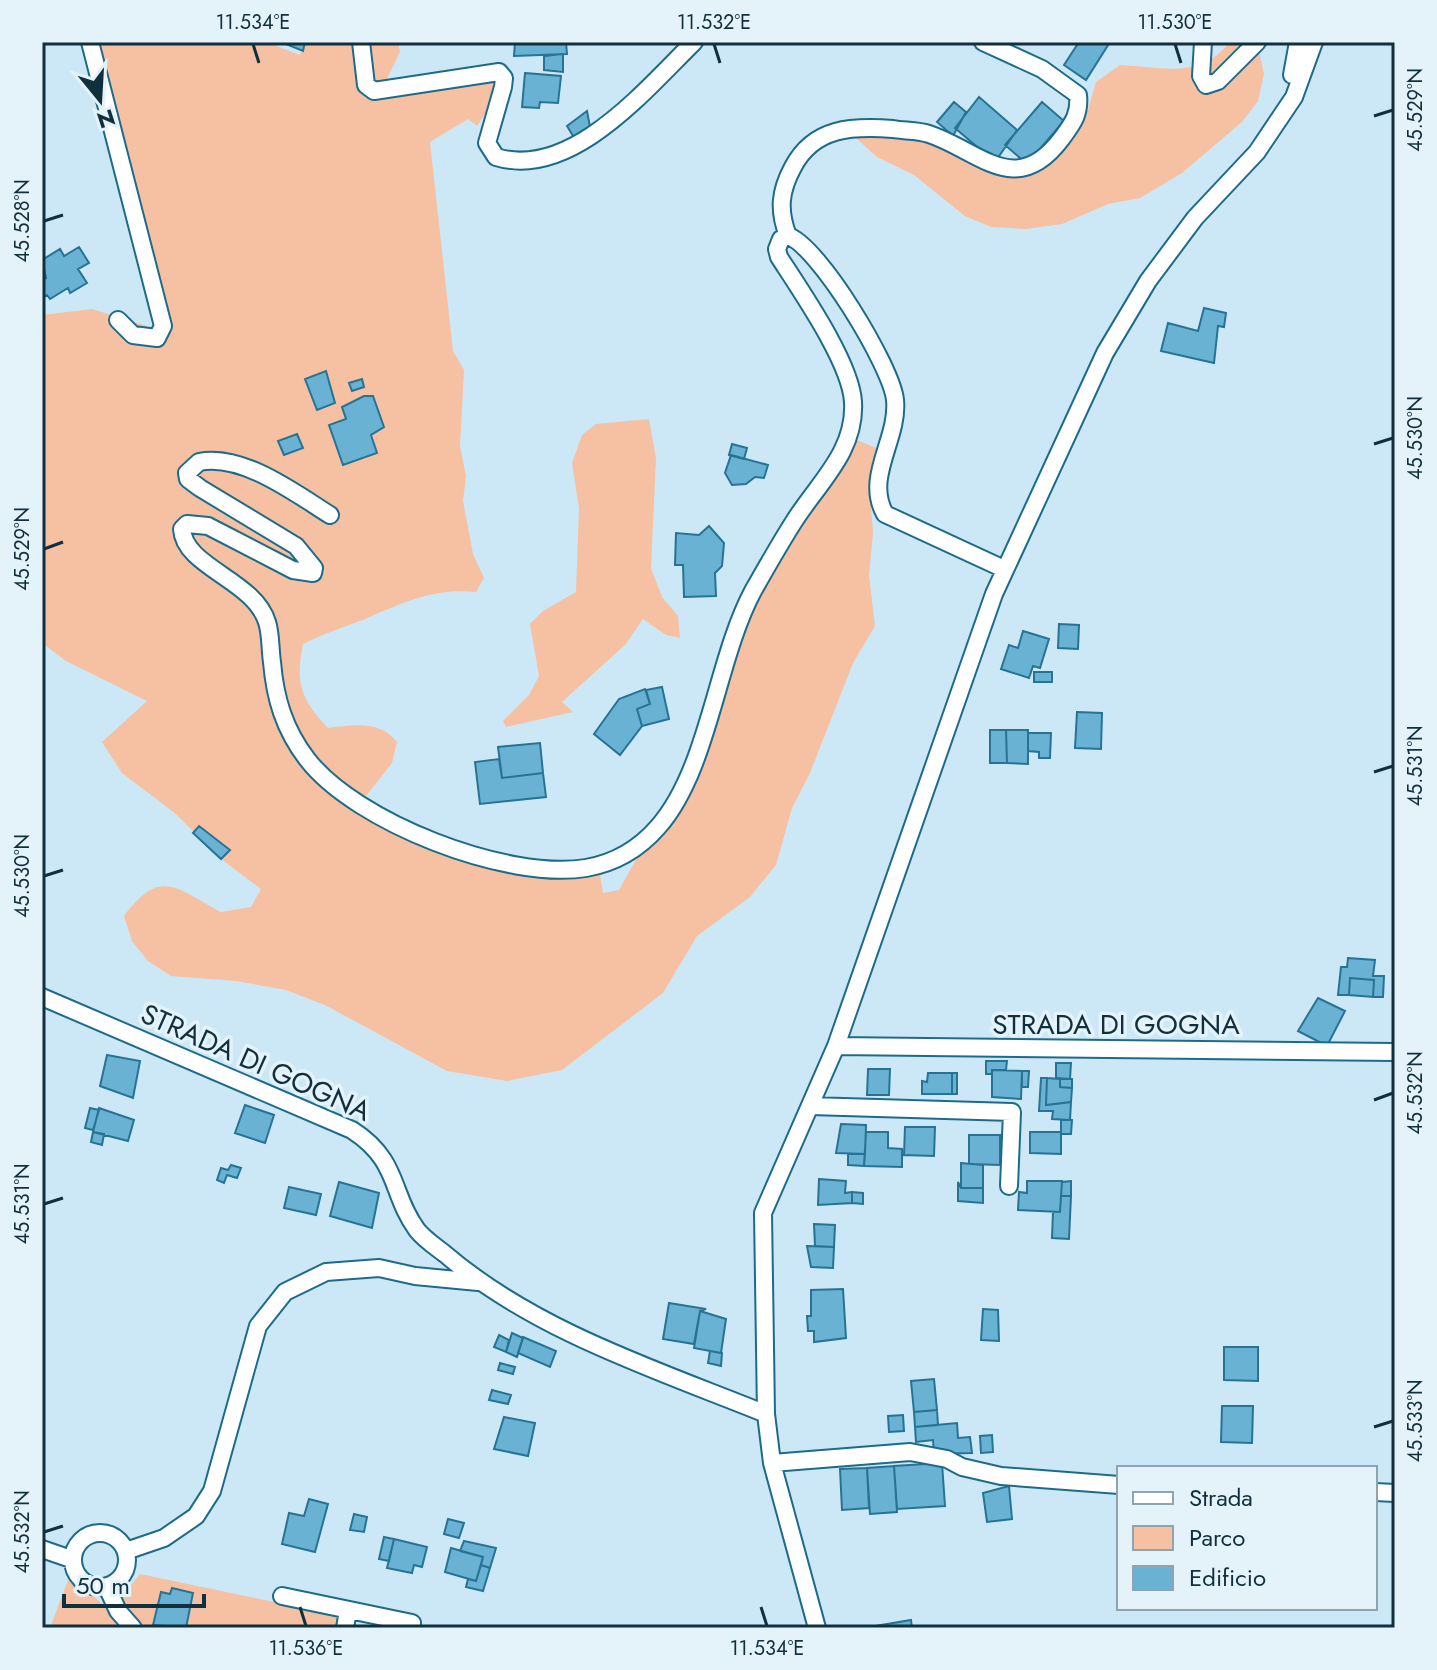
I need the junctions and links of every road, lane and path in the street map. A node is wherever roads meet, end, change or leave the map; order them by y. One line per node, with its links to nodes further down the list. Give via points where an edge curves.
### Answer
1 (90, 42): 11 (street, via 163,326 157,338 133,335)
2 (361, 42): 3 (street, via 366,85 374,91 499,72 503,87 487,143 496,157 513,162 546,160 601,128)
3 (694, 42)
4 (983, 42): 10 (street, via 1042,69 1078,95 1077,119 1055,148 1037,163 1007,169 920,132 829,132 800,153 785,182 781,216)
5 (1203, 42): 6 (street, via 1201,76 1206,85 1218,81)
6 (1257, 42)
7 (1298, 42): 9 (street, via 1298,56)
8 (1314, 42): 9 (street, via 1294,97)
9 (1273, 125): 13 (street, via 1257,152 1195,218 1141,293 1105,353)
10 (788, 236): 13 (street, via 805,248 840,292 891,381 895,416 878,495 885,514); 15 (street, via 781,239 779,257 832,344 848,381 851,427 832,471 794,520)
11 (118, 320)
12 (330, 515): 15 (street, via 248,469 210,459 190,467 188,479 296,546 308,557 313,573 293,570 208,526 187,524 182,534 190,551 249,593 267,621 279,707 295,741 326,780 415,835 507,863 562,869 607,863 637,848 659,826 692,764)
13 (1004, 569): 17 (street)
14 (741, 592): 15 (street, via 736,612)
15 (740, 617)
16 (42, 997): 21 (street, STRADA DI GOGNA, via 352,1130 370,1142 389,1168 417,1230)
17 (836, 1046): 18 (street, STRADA DI GOGNA); 19 (street)
18 (1395, 1052)
19 (810, 1106): 20 (street, via 1012,1112); 22 (street, via 763,1213)
20 (1009, 1186)
21 (478, 1282): 22 (street, STRADA DI GOGNA, via 570,1332); 26 (street, STRADA DI GOGNA, via 379,1268 326,1272 285,1292 258,1326 212,1491 196,1516 164,1538)
22 (766, 1414): 23 (street)
23 (772, 1463): 24 (street, via 910,1452 1001,1476); 34 (street)
24 (1117, 1485)
25 (42, 1549): 27 (street)
26 (126, 1551): 27 (street, via 106,1533 91,1535); 28 (street, via 124,1571)
27 (71, 1559): 28 (street, via 84,1581)
28 (107, 1587): 32 (street)
29 (282, 1596): 30 (street)
30 (348, 1610): 31 (street); 33 (street)
31 (412, 1623)
32 (133, 1628)
33 (345, 1628)
34 (817, 1628)

